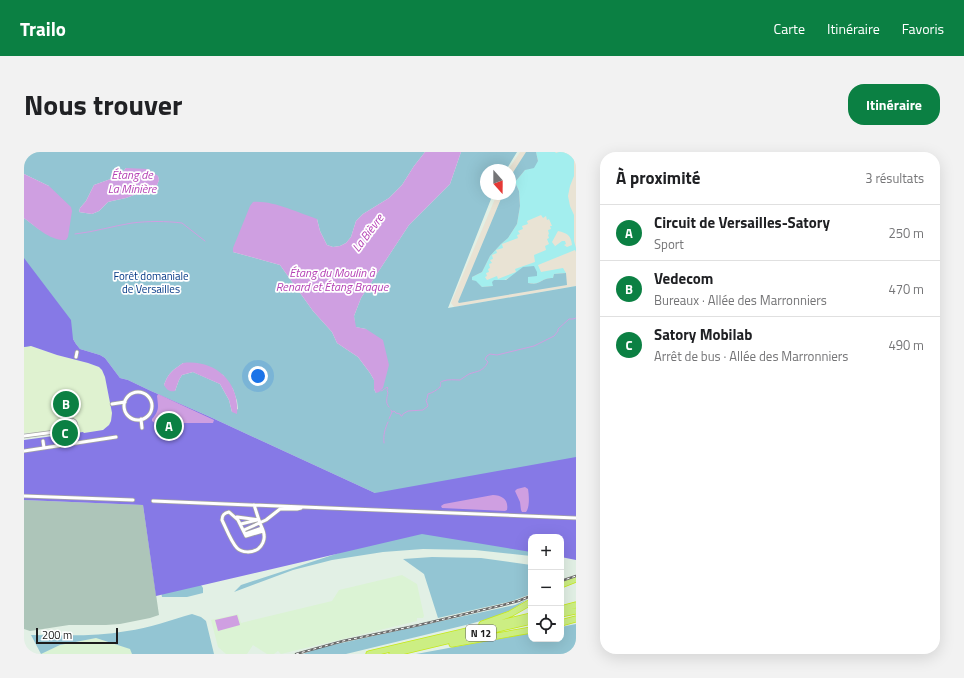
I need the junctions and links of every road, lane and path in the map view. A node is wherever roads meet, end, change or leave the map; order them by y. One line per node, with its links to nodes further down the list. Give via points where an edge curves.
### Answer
1 (77, 352): 2 (street)
2 (76, 357)
3 (125, 402): 4 (street); 5 (street, via 126,413 133,419); 5 (street, via 129,395 137,392 149,396 152,409)
4 (112, 404)
5 (141, 419): 7 (street)
6 (67, 428): 8 (street); 8 (street, via 68,421 74,421 76,428); 9 (street)
7 (142, 428)
8 (70, 430): 9 (street)
9 (64, 431): 10 (street)
10 (24, 436)
11 (116, 437): 13 (street)
12 (43, 441): 13 (street)
13 (44, 448): 14 (street)
14 (24, 451)
15 (24, 496): 16 (street)
16 (133, 500)
17 (153, 501): 18 (street)
18 (254, 505): 19 (street); 22 (street)
19 (303, 507): 21 (street); 22 (street, via 280,509 266,520)
20 (236, 517): 22 (street); 23 (street); 24 (street, via 226,512 222,520 240,550 251,552 260,547 264,541)
21 (576, 518)
22 (259, 521): 23 (street); 24 (street); 25 (street)
23 (241, 524): 25 (street)
24 (262, 530): 25 (street)
25 (244, 532)
26 (576, 580): 27 (highway)
27 (564, 584)
28 (528, 604): 37 (highway)
29 (576, 605): 30 (highway)
30 (564, 608)
31 (576, 611): 32 (highway)
32 (564, 613)
33 (528, 617): 37 (highway, N 12)
34 (576, 619): 36 (highway)
35 (528, 622): 39 (highway, N 12)
36 (564, 622)
37 (468, 631): 40 (highway, N 12)
38 (528, 631): 39 (highway, via 441,646)
39 (432, 645): 41 (highway, N 12)
40 (369, 654)
41 (392, 654)

